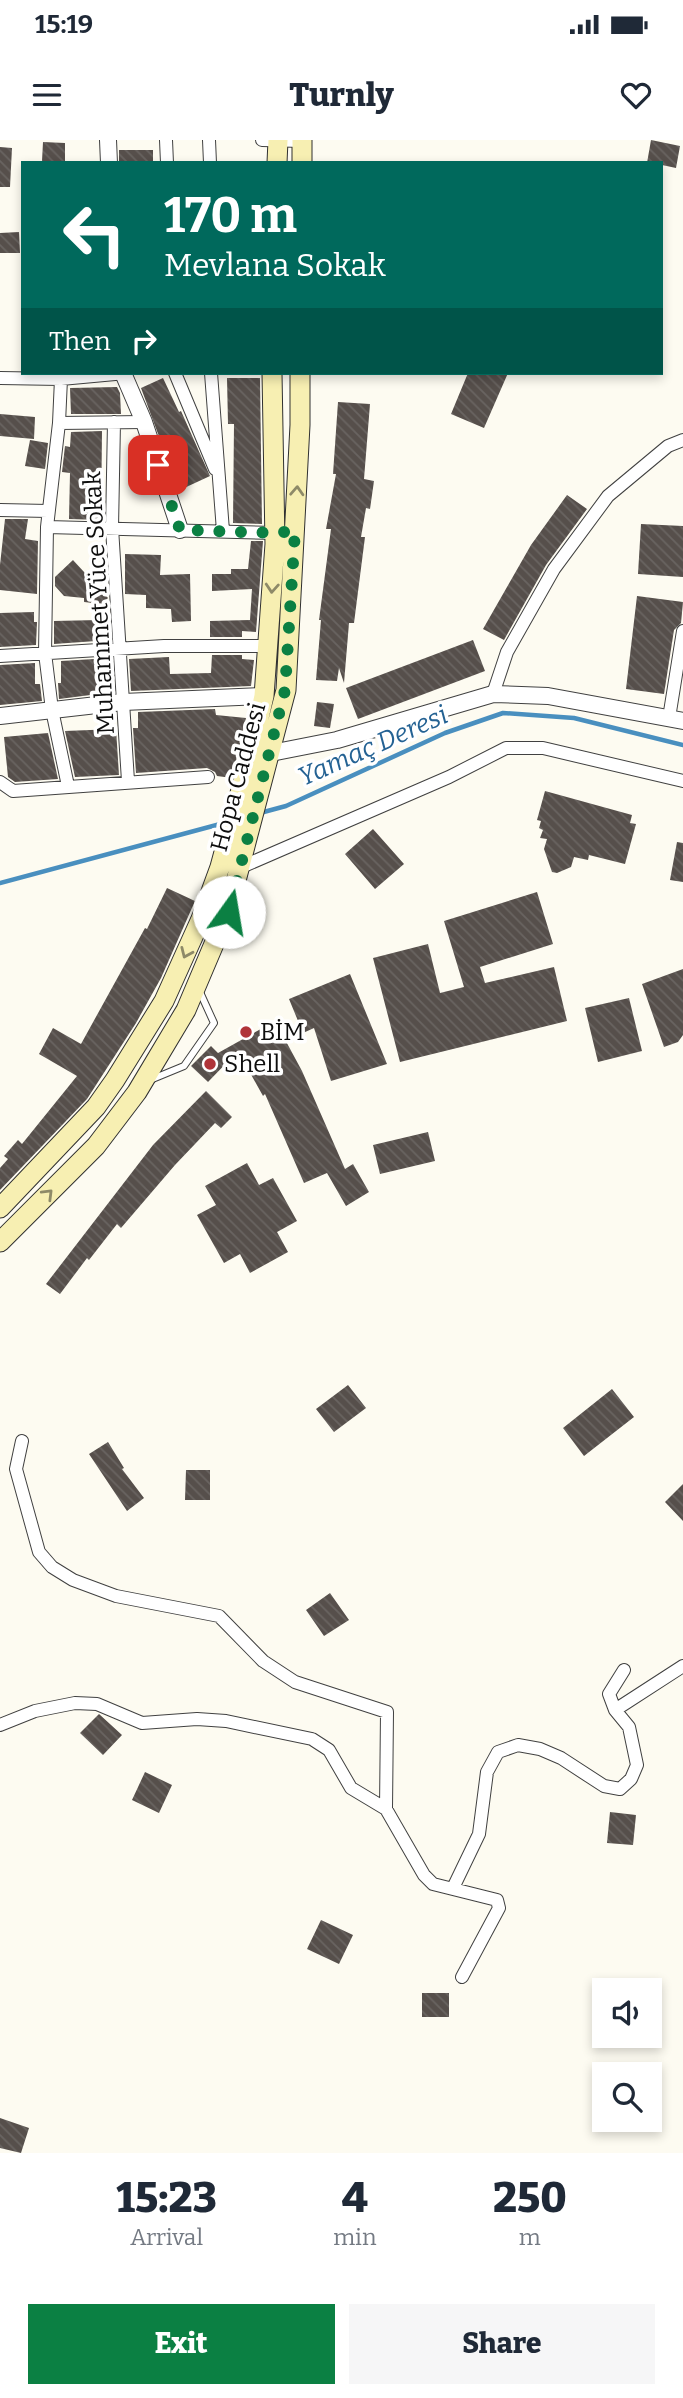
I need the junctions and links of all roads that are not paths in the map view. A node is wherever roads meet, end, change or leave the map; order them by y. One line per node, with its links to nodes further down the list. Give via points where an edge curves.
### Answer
1 (108, 140): 6 (street)
2 (166, 140): 7 (street)
3 (209, 140): 8 (street)
4 (273, 141): 5 (street); 9 (main road)
5 (302, 141): 10 (main road)
6 (109, 161)
7 (166, 161)
8 (210, 161)
9 (277, 161)
10 (302, 161)
11 (103, 375): 18 (street)
12 (125, 375): 20 (street)
13 (176, 375): 23 (street)
14 (211, 375): 23 (street)
15 (272, 375): 30 (main road, Hopa Caddesi)
16 (300, 375): 30 (main road, Hopa Caddesi, one-way to 16, via 300,425)
17 (0, 379): 18 (street)
18 (61, 379): 21 (street)
19 (114, 422): 20 (street); 21 (street); 27 (street, Muhammet Yüce Sokak)
20 (144, 422): 28 (street)
21 (59, 423): 25 (street)
22 (683, 440): 36 (street, via 668,446 608,496 554,569 507,652)
23 (220, 480): 29 (street)
24 (0, 510): 25 (street)
25 (48, 511): 26 (street)
26 (47, 527): 27 (street); 34 (street)
27 (112, 528): 28 (street); 33 (street, Muhammet Yüce Sokak)
28 (180, 530): 29 (street)
29 (223, 531): 30 (street)
30 (285, 532): 32 (main road, Hopa Caddesi, one-way to 32); 42 (main road, Hopa Caddesi, via 285,690)
31 (683, 631): 41 (street)
32 (268, 646): 33 (street); 37 (main road, Hopa Caddesi)
33 (120, 648): 34 (street); 38 (street, Muhammet Yüce Sokak)
34 (45, 653): 35 (street); 39 (street)
35 (0, 656)
36 (493, 694): 41 (street, via 548,696); 42 (street, via 337,740)
37 (264, 696): 38 (street); 42 (main road, Hopa Caddesi)
38 (123, 702): 39 (street); 44 (street, Muhammet Yüce Sokak)
39 (52, 710): 40 (street); 47 (street)
40 (0, 716)
41 (676, 720)
42 (262, 751): 48 (main road, Hopa Caddesi)
43 (208, 777): 44 (street)
44 (128, 781): 47 (street)
45 (683, 781): 48 (street, via 542,748 506,748 449,777)
46 (0, 782): 47 (street, via 13,791)
47 (68, 786)
48 (229, 867): 49 (main road, Hopa Caddesi, via 229,912); 51 (main road, Hopa Caddesi, one-way to 51, via 164,1001 115,1080 96,1107)
49 (197, 986): 50 (main road, Hopa Caddesi); 50 (lane, via 214,1023 184,1066)
50 (142, 1084): 52 (main road, Hopa Caddesi, one-way to 50, via 96,1146)
51 (0, 1208)
52 (0, 1242)
53 (22, 1441): 58 (street, via 16,1469 39,1552 52,1567 116,1596 219,1616 263,1661 295,1682 387,1712)
54 (683, 1667): 56 (street)
55 (624, 1670): 56 (street, via 610,1694)
56 (615, 1710): 59 (street, via 629,1727 637,1765 631,1779 620,1789 604,1786 540,1749 518,1745 498,1752 487,1772 479,1834)
57 (0, 1725): 58 (street, via 35,1711 75,1703 97,1704 142,1723 226,1721 312,1739 329,1750 351,1788)
58 (386, 1809): 59 (street, via 424,1875 433,1884)
59 (453, 1888): 60 (street, via 497,1900 499,1909)
60 (462, 1977)

